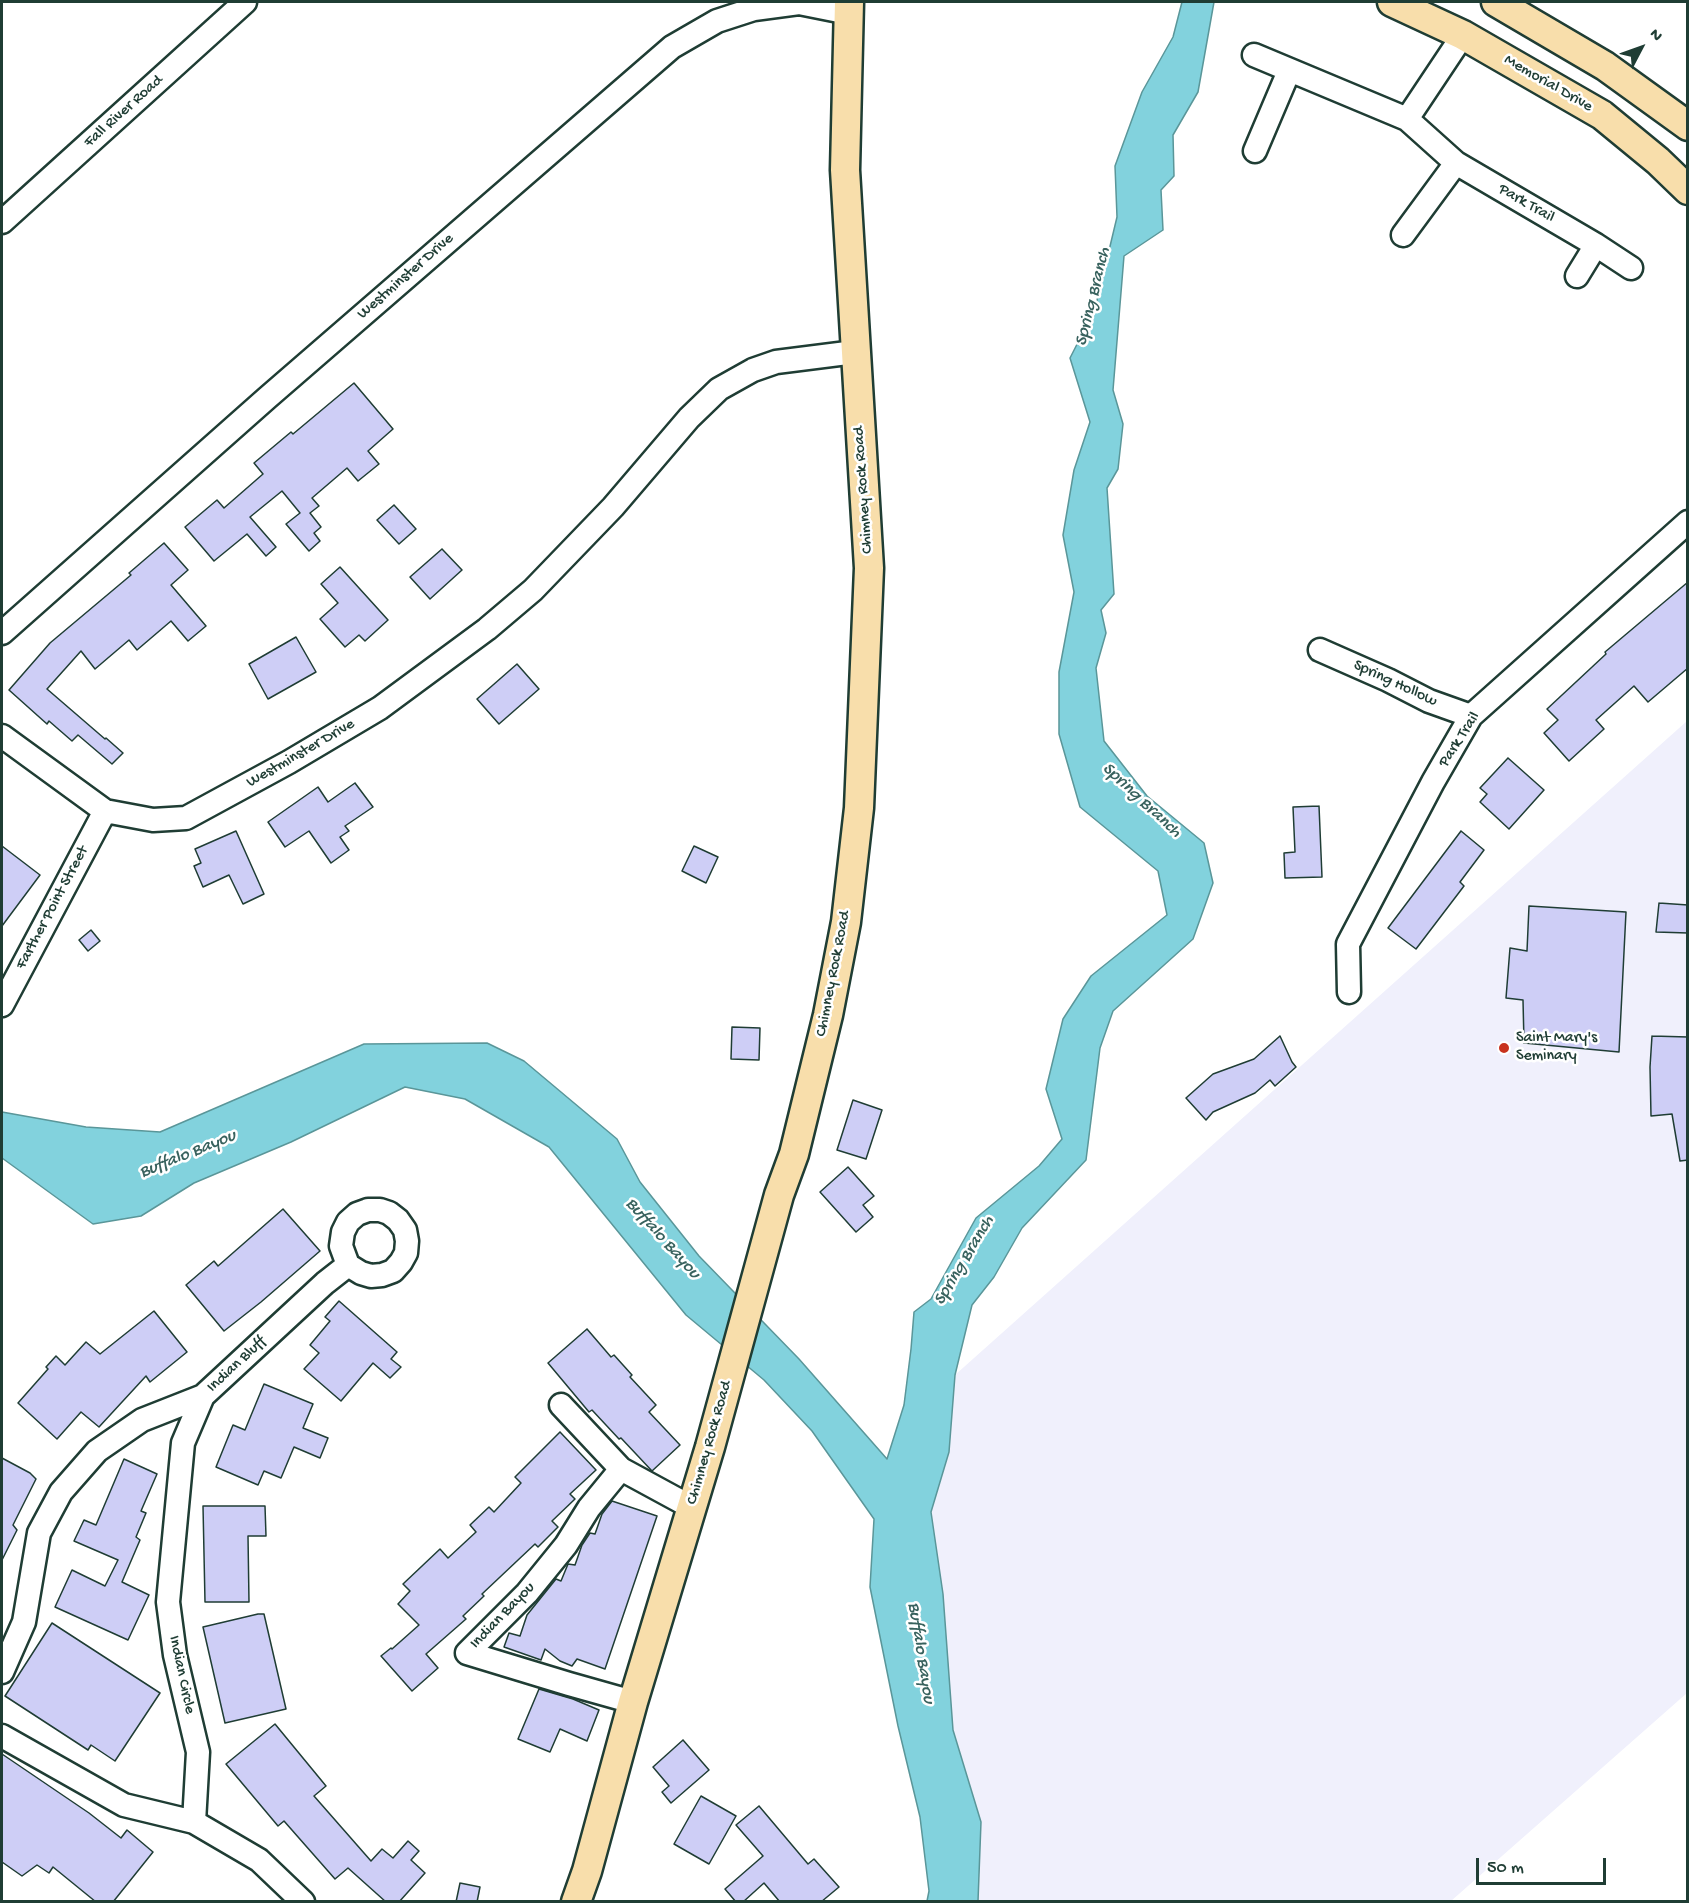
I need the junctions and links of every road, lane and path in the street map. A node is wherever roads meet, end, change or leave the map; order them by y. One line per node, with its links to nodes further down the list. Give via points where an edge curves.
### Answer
1 (245, 2): 13 (street, Fall River Road)
2 (1392, 2): 5 (main road, Memorial Drive)
3 (1496, 2): 9 (main road, via 1605,66)
4 (851, 5): 18 (main road, Chimney Rock Road, via 845,170); 20 (street, Westminster Drive, via 800,3 754,9 717,21 672,47)
5 (1463, 35): 8 (street); 12 (main road, Memorial Drive, via 1602,115)
6 (1254, 55): 7 (street, Park Trail)
7 (1289, 71): 8 (street, Park Trail); 10 (street)
8 (1407, 119): 11 (street, Park Trail)
9 (1688, 126)
10 (1255, 151)
11 (1456, 163): 14 (street); 15 (street, Park Trail)
12 (1688, 190)
13 (2, 222)
14 (1403, 235)
15 (1596, 245): 16 (street, Park Trail); 17 (street)
16 (1631, 268)
17 (1576, 276)
18 (855, 352): 24 (street, Westminster Drive, via 776,362 719,389 533,590 380,708 186,818 153,820); 31 (main road, Chimney Rock Road, via 869,568 859,808 846,922 794,1154)
19 (1688, 522): 22 (street, Park Trail)
20 (2, 633)
21 (1320, 650): 22 (street, Spring Hollow)
22 (1472, 716): 25 (street, Park Trail, via 1348,944)
23 (2, 736): 24 (street, Westminster Drive)
24 (105, 811): 26 (street, Farther Point Street)
25 (1349, 992)
26 (2, 1005)
27 (348, 1265): 28 (street, Indian Bluff)
28 (203, 1396): 32 (street, Indian Bluff, via 142,1420 97,1451 61,1492 39,1533 24,1622); 35 (street, Indian Circle, via 183,1443 168,1602 175,1655 198,1752)
29 (561, 1405): 30 (street)
30 (621, 1469): 31 (street); 33 (street, Indian Bayou, via 527,1593 467,1653)
31 (691, 1507): 33 (main road, Chimney Rock Road)
32 (2, 1672)
33 (633, 1701): 37 (main road, Chimney Rock Road)
34 (2, 1736): 35 (street, via 124,1805)
35 (194, 1822): 36 (street, via 259,1860)
36 (303, 1902)
37 (576, 1902)

